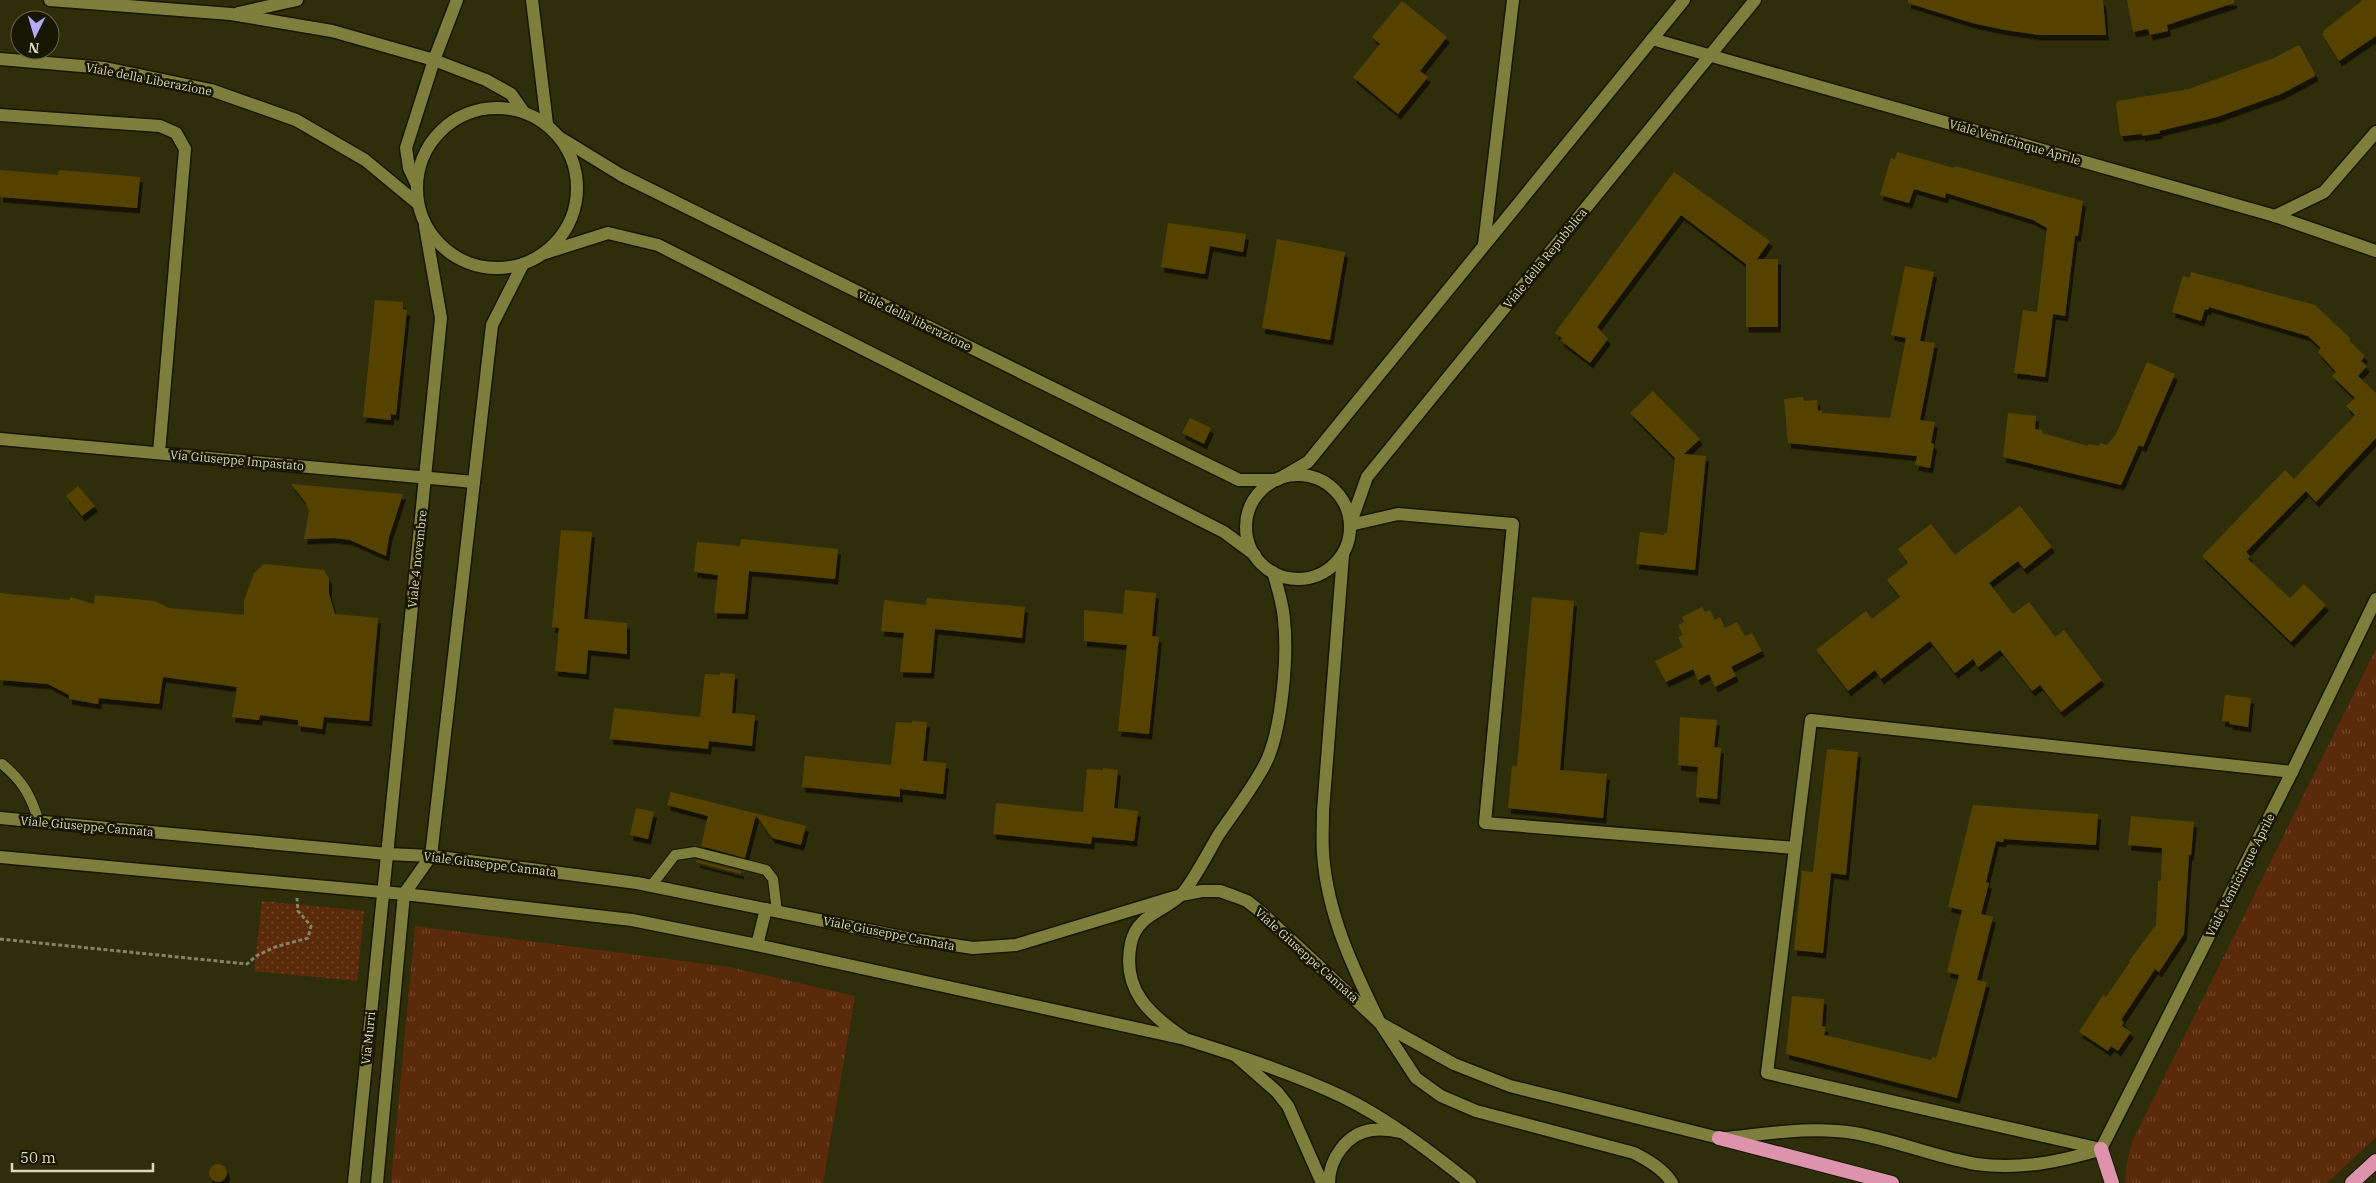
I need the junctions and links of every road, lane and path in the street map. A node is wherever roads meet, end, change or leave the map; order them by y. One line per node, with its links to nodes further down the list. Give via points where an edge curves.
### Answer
1 (50, 0): 8 (street)
2 (297, 0): 8 (street)
3 (457, 0): 12 (street)
4 (532, 0): 15 (street)
5 (1513, 0): 22 (street)
6 (1684, 0): 9 (street)
7 (1755, 0): 10 (street, Viale della Repubblica)
8 (231, 14): 12 (street, via 332,31)
9 (1652, 39): 10 (street, Viale Venticinque Aprile); 22 (street)
10 (1710, 55): 20 (street, Viale Venticinque Aprile); 31 (street, Viale della Repubblica, via 1367,477)
11 (0, 59): 19 (street, Viale della Liberazione, via 104,68 211,90 296,120 365,160)
12 (434, 60): 13 (street, via 486,80 511,94); 18 (street, via 406,148 408,168)
13 (523, 111): 15 (street); 18 (street, via 498,107 474,110 451,121 433,138 421,159)
14 (0, 115): 27 (street, via 160,126 176,133 185,149)
15 (547, 124): 17 (street)
16 (2376, 132): 20 (street, via 2324,192)
17 (559, 137): 24 (street, via 572,159 578,185 574,211 563,234); 29 (street, viale della liberazione, via 630,179 1238,480)
18 (416, 183): 19 (street)
19 (417, 202): 21 (street)
20 (2275, 216): 23 (street, Viale Venticinque Aprile)
21 (425, 226): 25 (street, via 443,248 467,263 495,269); 28 (street, Viale 4 novembre, via 441,318)
22 (1484, 245): 29 (street, via 1308,462)
23 (2376, 251)
24 (545, 253): 25 (street); 32 (street, via 608,232 658,245 1224,532)
25 (523, 264): 30 (street, via 492,325)
26 (0, 439): 27 (street, Via Giuseppe Impastato)
27 (159, 453): 28 (street, Via Giuseppe Impastato)
28 (426, 476): 30 (street, Via Giuseppe Impastato); 41 (street, Viale 4 novembre)
29 (1277, 480): 31 (street, via 1294,475 1310,476 1326,483 1339,494 1347,509); 32 (street, via 1262,490 1249,512 1248,538)
30 (474, 482): 42 (street)
31 (1350, 525): 33 (street, via 1349,541); 40 (street, via 1398,514 1513,524 1485,823)
32 (1255, 555): 34 (street)
33 (1342, 555): 34 (street, via 1332,567 1304,579 1288,578); 52 (street, via 1323,853 1331,904 1349,960)
34 (1273, 572): 48 (street, via 1285,621 1280,717 1274,739 1267,760)
35 (2376, 599): 37 (street, Viale Venticinque Aprile)
36 (2, 764): 39 (lane, via 24,786)
37 (2292, 772): 40 (street, via 1811,720); 57 (street, Viale Venticinque Aprile)
38 (0, 818): 39 (street, Viale Giuseppe Cannata)
39 (39, 822): 41 (street, Viale Giuseppe Cannata)
40 (1795, 848): 57 (street, via 1767,1073)
41 (386, 854): 42 (street, Viale Giuseppe Cannata); 46 (street, Viale 4 novembre)
42 (431, 856): 45 (street, Viale Giuseppe Cannata); 47 (street)
43 (0, 857): 44 (street)
44 (298, 884): 46 (street); 50 (path, via 296,905 311,926 308,938 275,947 247,964)
45 (651, 886): 49 (street, Viale Giuseppe Cannata); 49 (lane, via 675,855 695,852 766,870 773,879)
46 (382, 892): 47 (street); 59 (street, Via Murri)
47 (404, 894): 51 (street, via 632,920); 60 (street, Via Murri)
48 (1181, 895): 49 (street, Viale Giuseppe Cannata, via 1040,939 998,948 947,945); 52 (street, Viale Giuseppe Cannata, via 1220,891 1247,901); 53 (street, via 1151,913 1138,926 1131,942 1130,959 1137,992 1147,1009 1159,1022)
49 (771, 910): 51 (street)
50 (0, 939)
51 (756, 945): 53 (street)
52 (1380, 1023): 56 (street, via 1454,1064 1510,1086); 64 (street, Viale Giuseppe Cannata, via 1416,1078 1440,1096 1476,1111 1634,1153 1651,1162)
53 (1185, 1039): 54 (street)
54 (1234, 1054): 55 (street, via 1344,1098); 61 (street, via 1267,1082 1288,1106)
55 (1400, 1132): 62 (street, via 1372,1130 1351,1140 1336,1155); 63 (street)
56 (1719, 1138): 57 (street, via 1817,1129 1856,1134 1976,1164 2030,1166); 65 (highway)
57 (2101, 1149): 66 (highway)
58 (2376, 1161): 67 (highway)
59 (354, 1183)
60 (376, 1183)
61 (1322, 1183)
62 (1329, 1183)
63 (1470, 1183)
64 (1672, 1183)
65 (1892, 1183)
66 (2112, 1183)
67 (2352, 1183)

